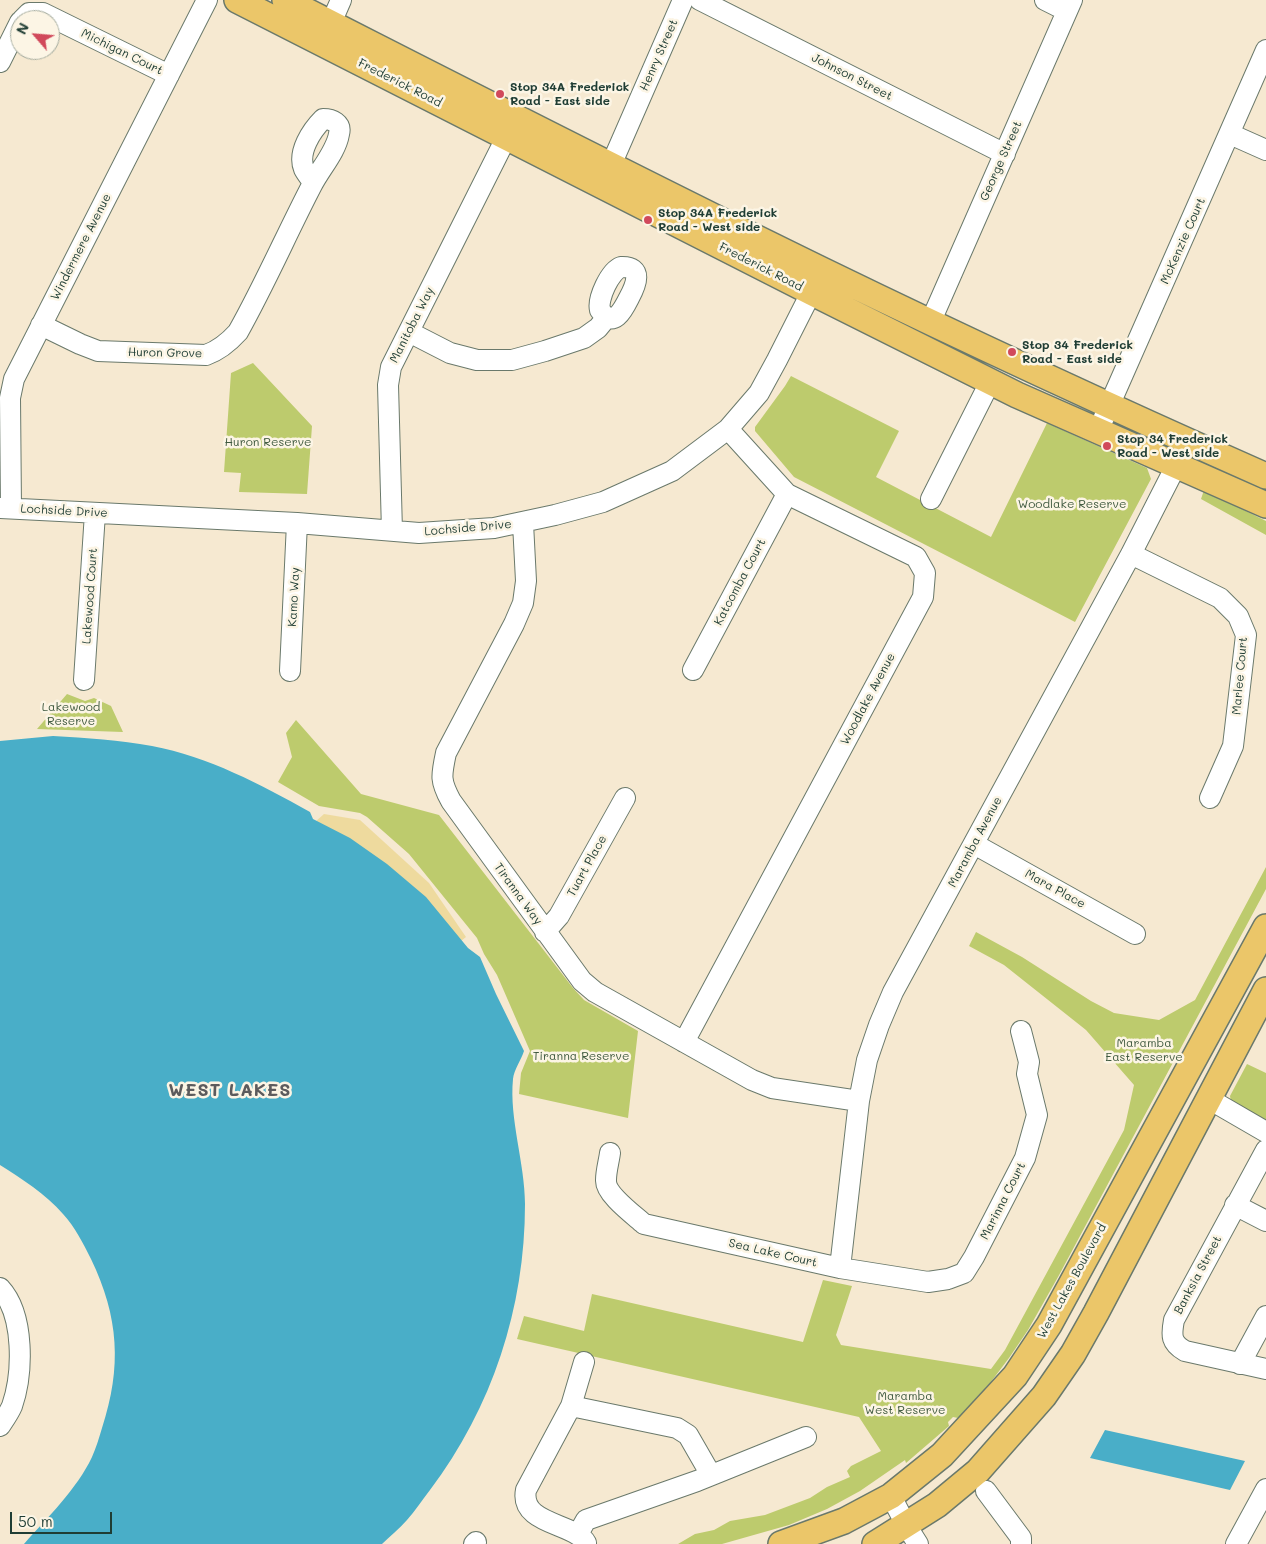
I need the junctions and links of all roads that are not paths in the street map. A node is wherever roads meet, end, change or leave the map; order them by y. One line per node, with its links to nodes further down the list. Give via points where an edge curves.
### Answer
1 (207, 0): 14 (street, Windermere Avenue)
2 (237, 0): 10 (main road, Frederick Road)
3 (285, 0): 10 (main road, Frederick Road)
4 (341, 0): 10 (street)
5 (684, 0): 19 (street, Henry Street)
6 (700, 0): 18 (street, Johnson Street)
7 (1045, 0): 8 (street)
8 (1070, 6): 18 (street, George Street)
9 (60, 22): 14 (street, Michigan Court)
10 (325, 33): 16 (main road, Frederick Road); 19 (main road, Frederick Road)
11 (10, 42): 13 (street, Michigan Court)
12 (1266, 50): 15 (street, McKenzie Court)
13 (0, 62)
14 (169, 76): 25 (street, Windermere Avenue)
15 (1230, 134): 17 (street); 28 (street, McKenzie Court)
16 (507, 136): 22 (main road, Frederick Road); 26 (street, Manitoba Way)
17 (1266, 150)
18 (1005, 154): 24 (street, George Street)
19 (611, 165): 21 (main road, Frederick Road)
20 (313, 182): 25 (street, Huron Grove, via 238,332 216,351 206,355 98,351)
21 (822, 270): 22 (street, Lochside Drive); 24 (main road, Frederick Road)
22 (810, 292): 27 (main road, Frederick Road); 29 (street, Lochside Drive, via 759,393)
23 (606, 317): 26 (street, via 584,338 512,360 478,360 450,353)
24 (930, 322): 28 (main road, Frederick Road)
25 (42, 324): 37 (street, Windermere Avenue, via 14,379 10,398)
26 (409, 332): 41 (street, Manitoba Way, via 391,367 388,385)
27 (990, 382): 30 (main road, Frederick Road); 35 (street)
28 (1109, 406): 30 (street, McKenzie Court); 31 (main road, Frederick Road)
29 (728, 429): 34 (street, Woodlake Avenue); 40 (street, Lochside Drive, via 672,471 603,502)
30 (1098, 431): 32 (main road, Frederick Road)
31 (1188, 441): 32 (street, Maramba Avenue); 33 (main road, Frederick Road)
32 (1177, 466): 36 (main road, Frederick Road); 42 (street, Maramba Avenue)
33 (1266, 476)
34 (787, 494): 43 (street, Katcomba Court); 54 (street, Woodlake Avenue, via 916,557 925,573 923,597)
35 (931, 499)
36 (1266, 505)
37 (6, 508): 38 (street, Lochside Drive)
38 (95, 513): 39 (street, Lochside Drive); 45 (street, Lakewood Court)
39 (297, 523): 41 (street, Lochside Drive); 44 (street, Kamo Way)
40 (523, 523): 41 (street, Lochside Drive, via 419,533); 50 (street, Tiranna Way, via 526,581 523,603 446,753 442,784)
41 (392, 531)
42 (1131, 554): 47 (street, Marlee Court, via 1220,598 1238,616 1246,635 1233,746); 48 (street, Maramba Avenue)
43 (693, 670)
44 (290, 672)
45 (84, 680)
46 (625, 798): 50 (street, Tuart Place, via 559,916)
47 (1210, 798)
48 (974, 844): 51 (street, Mara Place); 56 (street, Maramba Avenue, via 893,992 867,1060)
49 (1266, 927): 76 (main road, West Lakes Boulevard, via 1049,1326 1015,1376 976,1419 942,1455)
50 (546, 932): 54 (street, Tiranna Way, via 582,981 595,992)
51 (1135, 934)
52 (1266, 990): 55 (main road)
53 (1021, 1031): 63 (street, Marinna Court, via 1037,1115 1025,1158 964,1273)
54 (684, 1042): 56 (street, Tiranna Way, via 772,1088)
55 (1208, 1100): 57 (street); 77 (main road, via 1074,1354 1044,1396 978,1471 937,1505)
56 (859, 1101): 62 (street, Maramba Avenue)
57 (1266, 1132)
58 (1266, 1150): 60 (street, Banksia Street)
59 (610, 1153): 62 (street, Sea Lake Court, via 605,1182 624,1207 644,1224)
60 (1235, 1205): 61 (street); 67 (street, Banksia Street, via 1174,1320 1171,1334 1176,1346 1185,1351)
61 (1266, 1221)
62 (840, 1268): 63 (street, Sea Lake Court)
63 (928, 1282)
64 (0, 1288): 69 (street, via 14,1314 20,1341 19,1375)
65 (1266, 1316): 67 (street)
66 (584, 1362): 70 (street)
67 (1240, 1364): 68 (street, Banksia Street)
68 (1266, 1369)
69 (6, 1406): 71 (street)
70 (572, 1406): 73 (street, via 677,1428 688,1435); 78 (street, via 524,1499 529,1508 550,1523)
71 (0, 1426)
72 (806, 1437): 73 (street)
73 (711, 1475): 78 (street, via 586,1520)
74 (1266, 1489): 82 (street)
75 (986, 1491): 81 (street, via 1021,1538)
76 (891, 1496): 77 (street); 79 (main road, West Lakes Boulevard, via 844,1521)
77 (912, 1535): 80 (main road)
78 (582, 1539)
79 (780, 1544)
80 (875, 1544)
81 (1021, 1544)
82 (1236, 1544)

